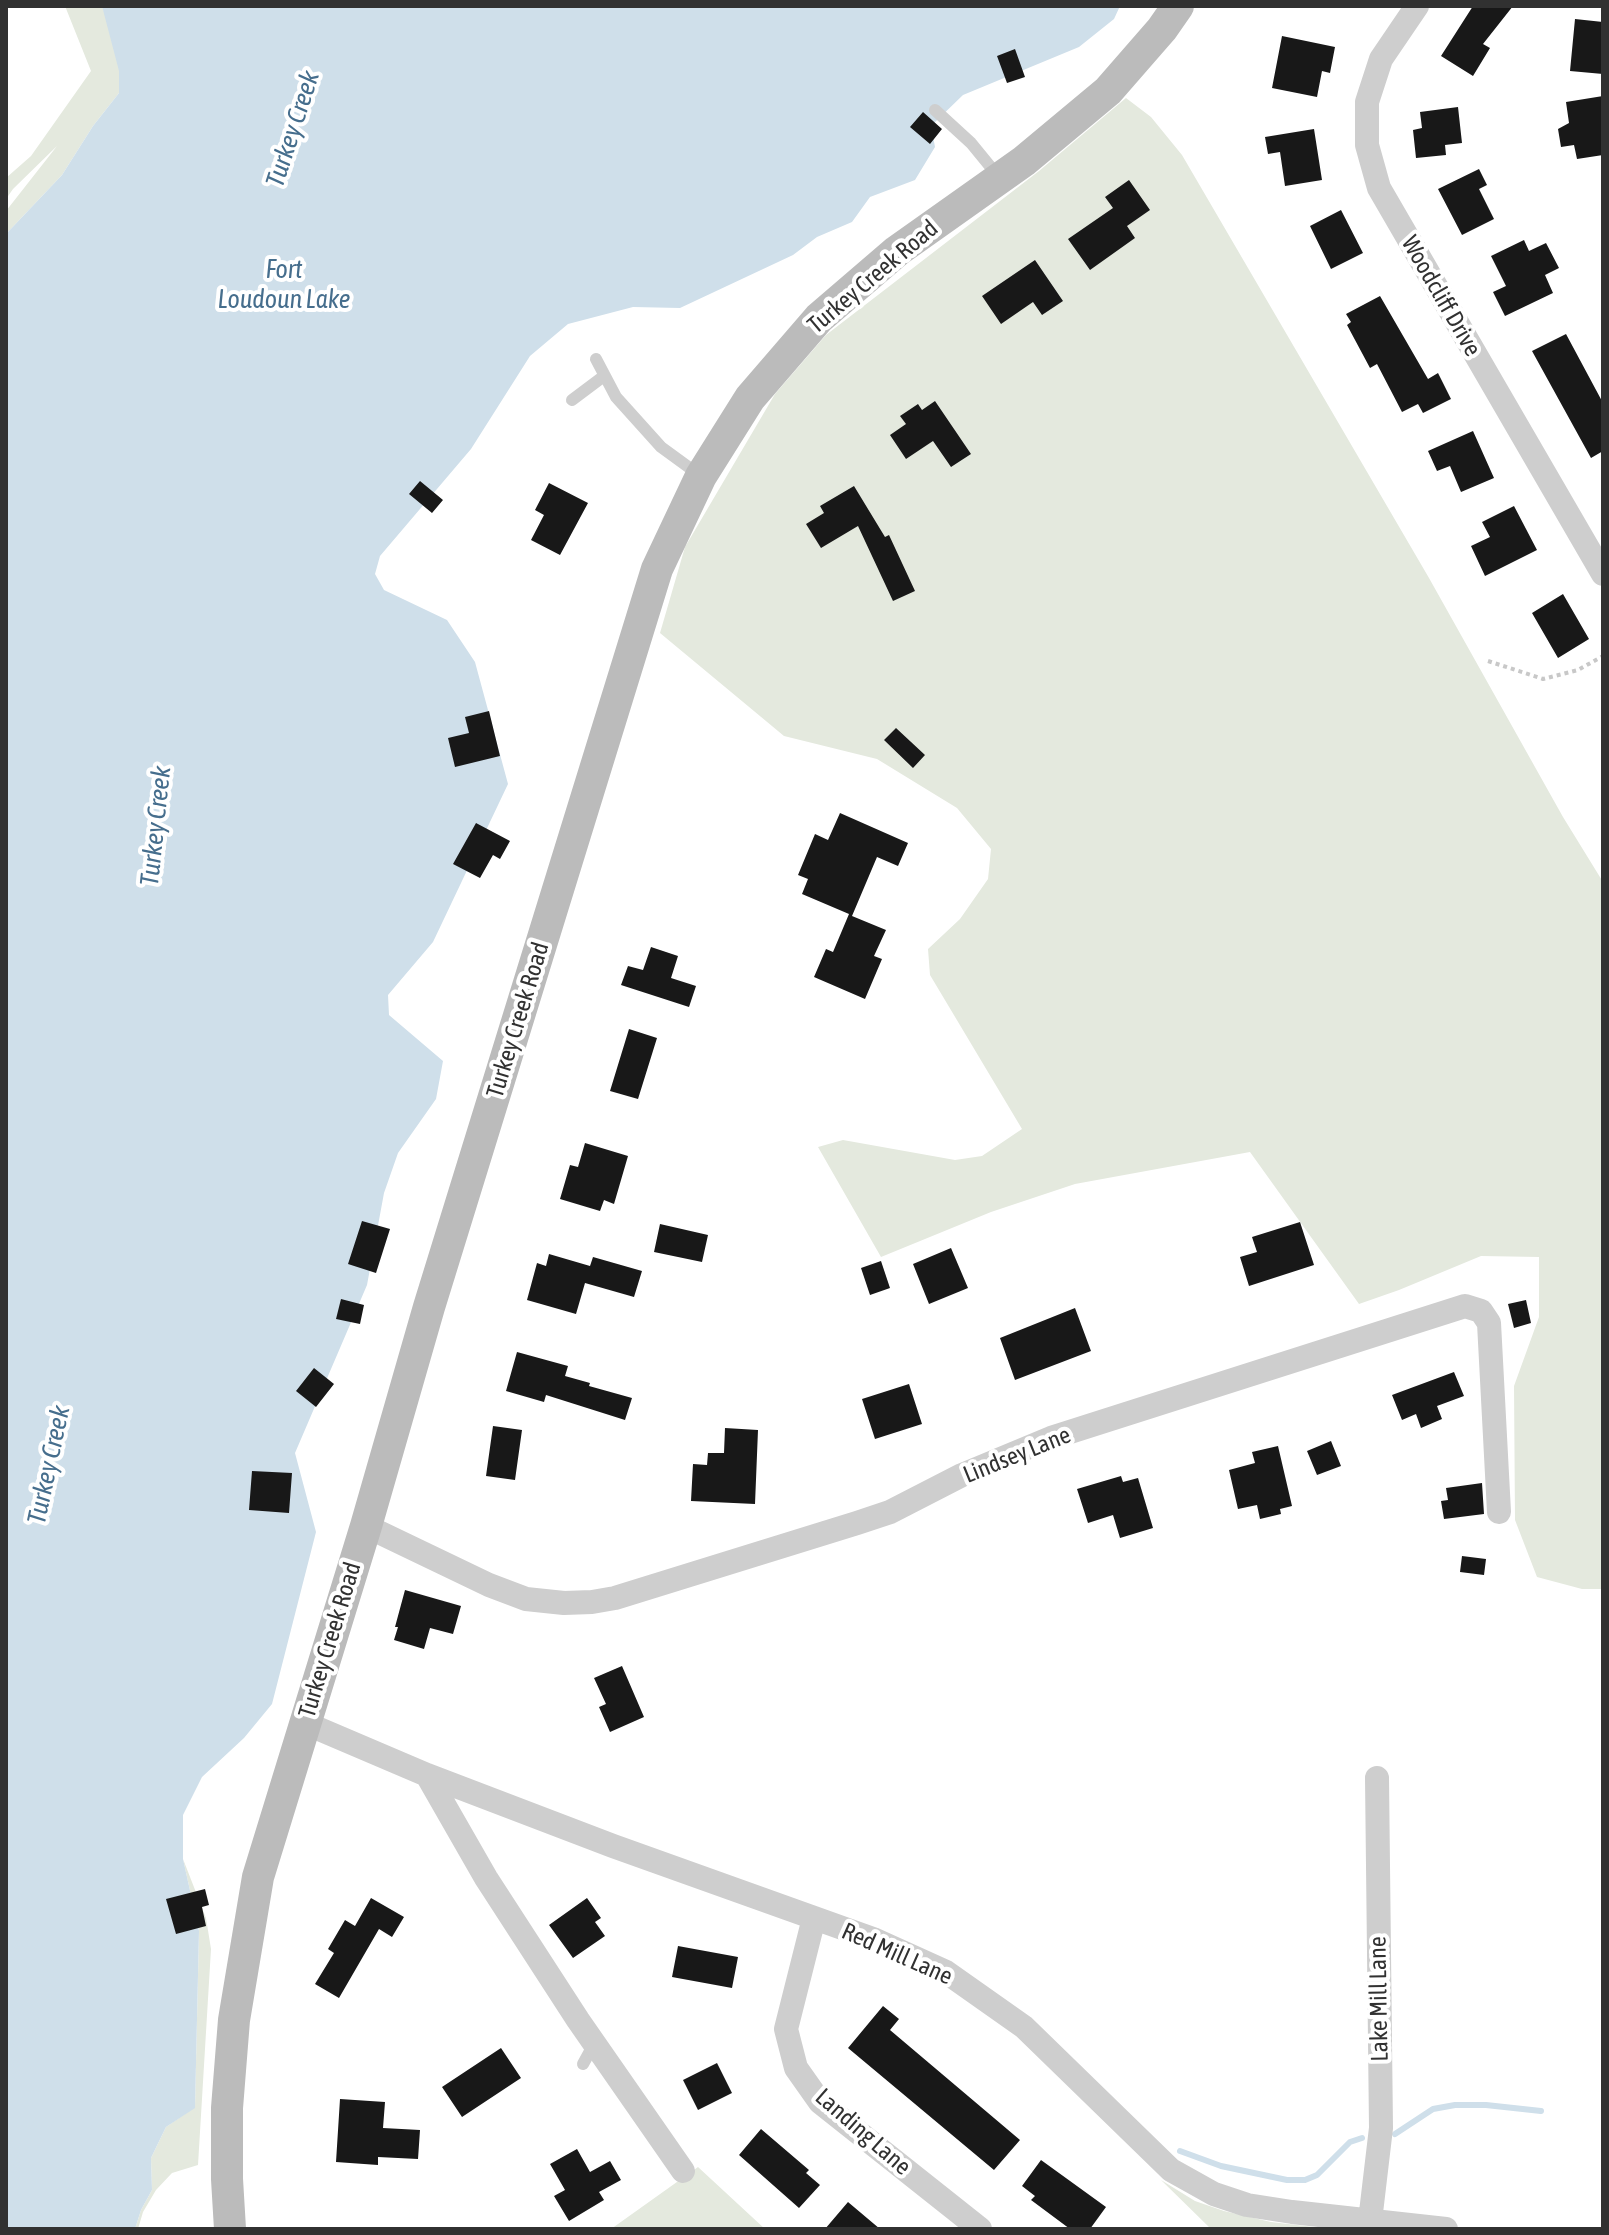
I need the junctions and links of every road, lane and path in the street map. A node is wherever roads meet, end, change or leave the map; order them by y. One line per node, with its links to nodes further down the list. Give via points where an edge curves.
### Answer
1 (1178, 6): 4 (street, Turkey Creek Road, via 1108,91)
2 (1417, 6): 9 (street, Woodcliff Drive, via 1381,59 1367,102 1367,145 1379,188)
3 (935, 110): 4 (lane)
4 (1000, 178): 8 (street, Turkey Creek Road, via 897,251 819,318 750,398)
5 (596, 359): 6 (lane)
6 (604, 376): 7 (lane); 8 (lane, via 661,447)
7 (572, 400)
8 (701, 476): 13 (street, Turkey Creek Road, via 657,569)
9 (1603, 574)
10 (1603, 656): 11 (path, via 1578,670 1543,679)
11 (1488, 661)
12 (1499, 1512): 13 (street, Lindsey Lane, via 1489,1323 1481,1311 1465,1306 1051,1438 890,1512 615,1598 564,1603 526,1599)
13 (366, 1526): 14 (street, Turkey Creek Road)
14 (305, 1723): 15 (street, Red Mill Lane); 20 (street, Turkey Creek Road, via 258,1877 244,1949 227,2108)
15 (427, 1775): 17 (street, Red Mill Lane); 18 (street, via 588,2054)
16 (1377, 1778): 19 (street, Lake Mill Lane, via 1381,2128)
17 (814, 1918): 19 (street, Red Mill Lane, via 946,1972 1024,2027 1171,2170 1214,2194 1247,2205); 21 (street, Landing Lane, via 786,2029 796,2068 820,2102)
18 (683, 2171)
19 (1370, 2221): 22 (street, Red Mill Lane)
20 (230, 2229)
21 (980, 2229)
22 (1446, 2229)

